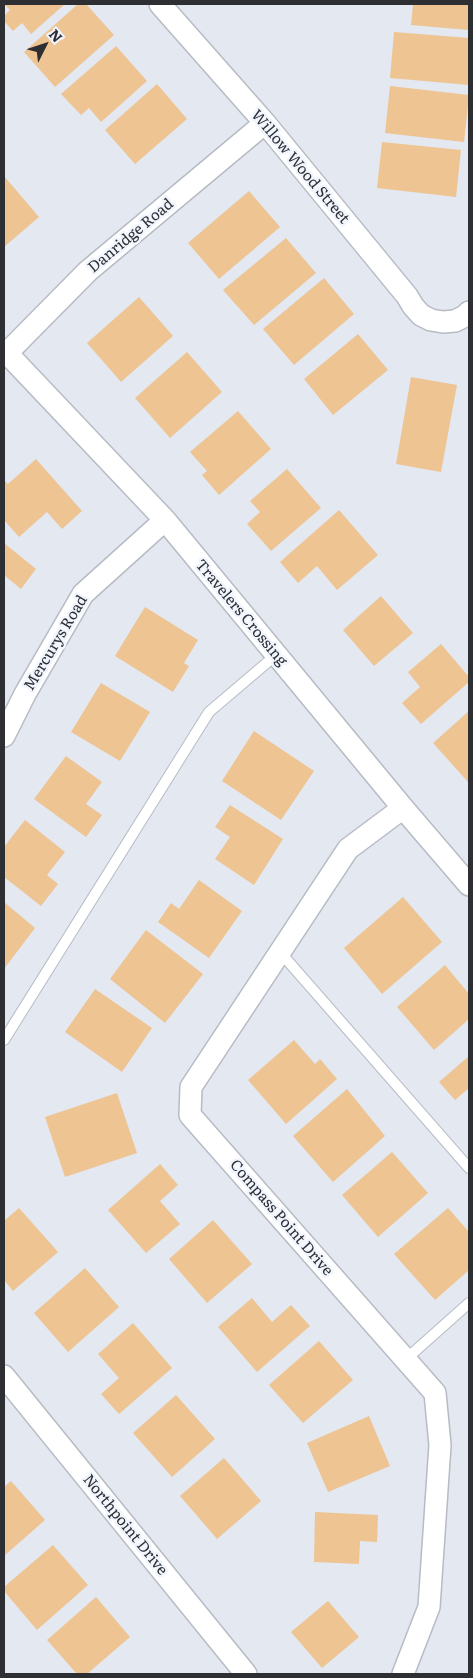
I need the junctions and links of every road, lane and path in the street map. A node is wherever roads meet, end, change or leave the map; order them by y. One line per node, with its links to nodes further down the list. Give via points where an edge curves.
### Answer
1 (160, 4): 2 (street, Willow Wood Street)
2 (266, 123): 3 (street, Willow Wood Street, via 421,315 443,322 455,321); 4 (street, Danridge Road, via 88,271)
3 (469, 312)
4 (5, 353): 5 (street, Travelers Crossing)
5 (165, 520): 6 (street, Travelers Crossing); 7 (street, Mercurys Road, via 84,594)
6 (276, 655): 8 (street, Travelers Crossing); 11 (lane, via 209,712)
7 (4, 736)
8 (403, 808): 9 (street, Travelers Crossing); 10 (street, Compass Point Drive, via 348,850)
9 (469, 885)
10 (280, 952): 12 (lane); 14 (street, Compass Point Drive, via 191,1087 190,1115)
11 (4, 1040)
12 (469, 1168)
13 (469, 1303): 14 (lane)
14 (405, 1360): 17 (street, Compass Point Drive, via 435,1393 440,1445 429,1606)
15 (4, 1376): 16 (street, Northpoint Drive)
16 (246, 1674)
17 (403, 1674)

